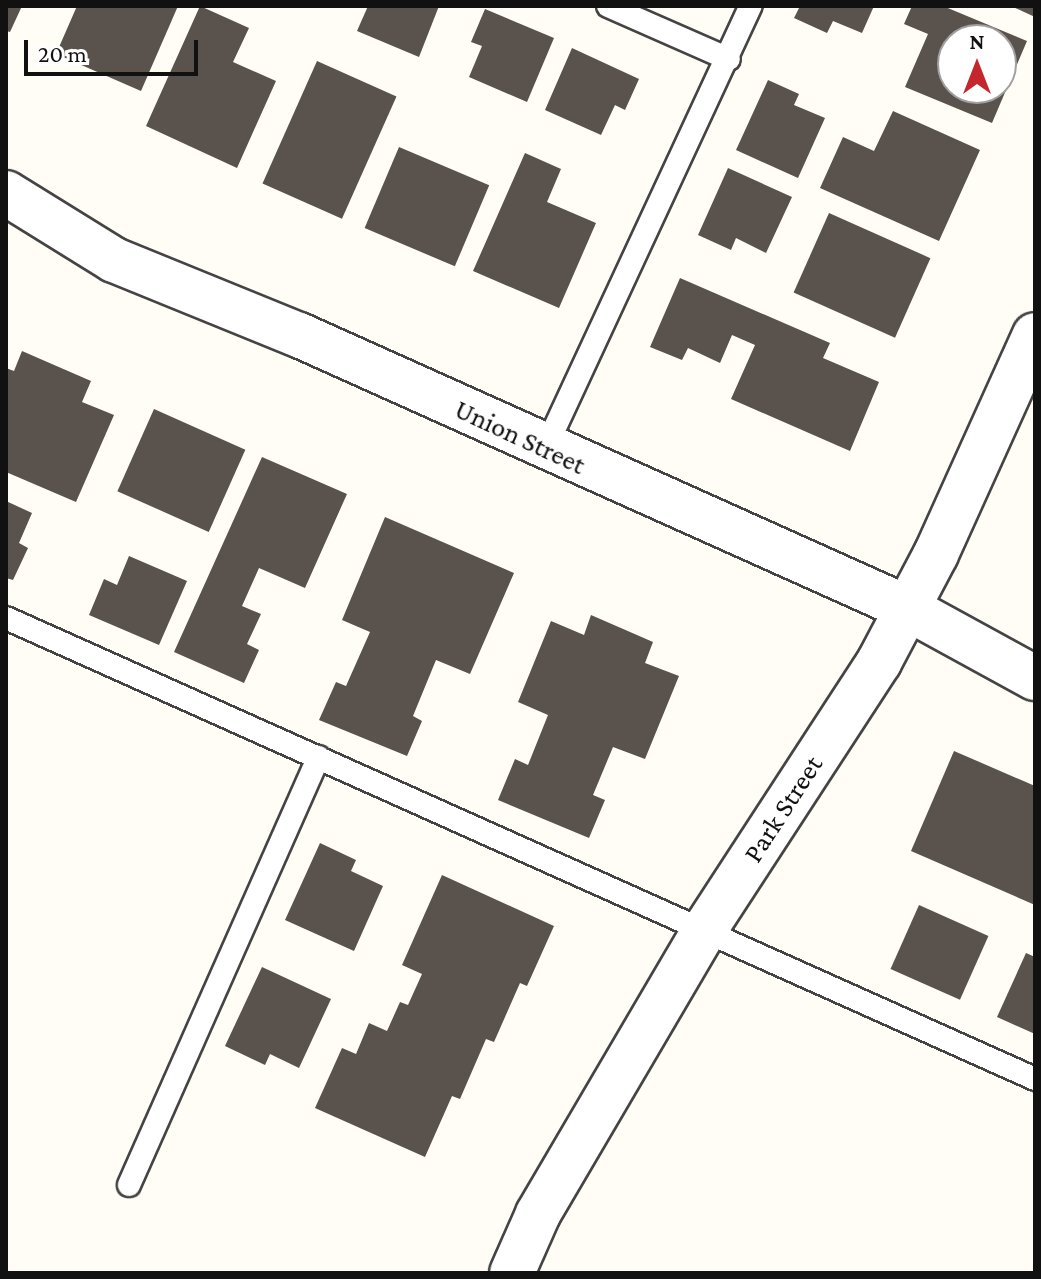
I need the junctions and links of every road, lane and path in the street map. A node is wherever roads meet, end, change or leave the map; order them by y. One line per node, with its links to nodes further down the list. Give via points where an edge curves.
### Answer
1 (608, 6): 3 (lane)
2 (751, 6): 3 (lane)
3 (729, 59): 6 (lane)
4 (6, 193): 6 (street, Union Street, via 114,260 299,335)
5 (1035, 335): 7 (street, Park Street)
6 (545, 449): 7 (street, Union Street)
7 (907, 608): 9 (street, Union Street); 11 (street, Park Street, via 879,662)
8 (6, 618): 10 (lane)
9 (1035, 678)
10 (319, 757): 11 (lane); 13 (lane)
11 (705, 929): 12 (lane); 14 (street, Park Street, via 538,1214)
12 (1035, 1079)
13 (129, 1185)
14 (512, 1273)

